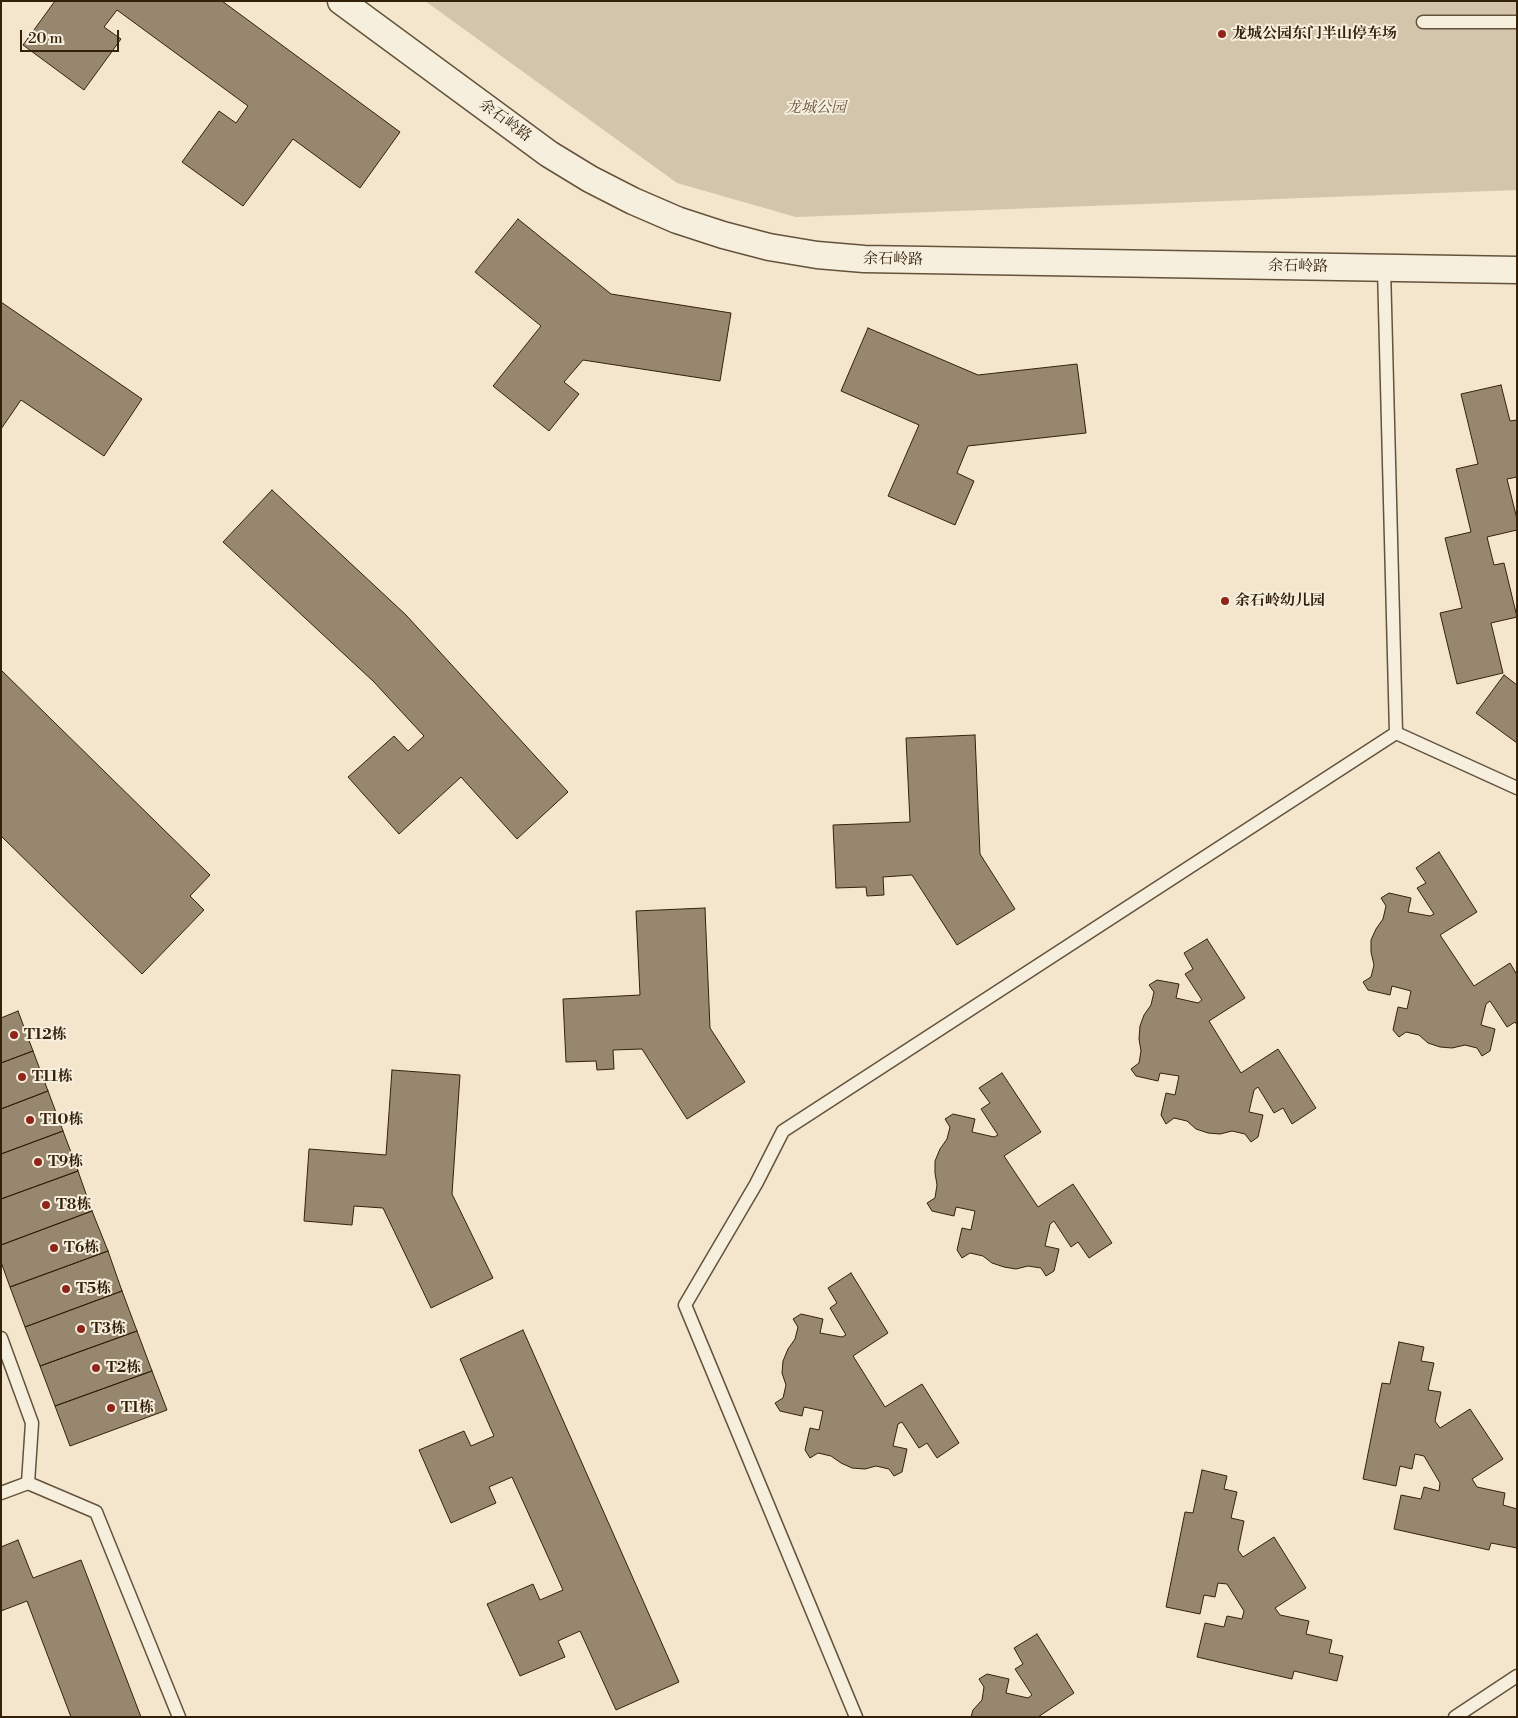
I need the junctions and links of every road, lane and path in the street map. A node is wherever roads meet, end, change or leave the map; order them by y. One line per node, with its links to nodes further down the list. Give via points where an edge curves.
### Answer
1 (341, 1): 4 (street, 余石岭路, via 549,154 590,179 677,220 760,245 864,259)
2 (1423, 22): 3 (lane)
3 (1517, 22)
4 (1384, 268): 5 (street, 余石岭路); 6 (lane)
5 (1517, 270)
6 (1396, 733): 7 (lane); 13 (lane, via 783,1131 685,1305)
7 (1517, 788)
8 (1, 1338): 9 (lane, via 32,1423)
9 (28, 1484): 10 (lane); 12 (lane, via 96,1512)
10 (1, 1493)
11 (1517, 1676): 14 (lane)
12 (179, 1717)
13 (856, 1717)
14 (1455, 1717)

